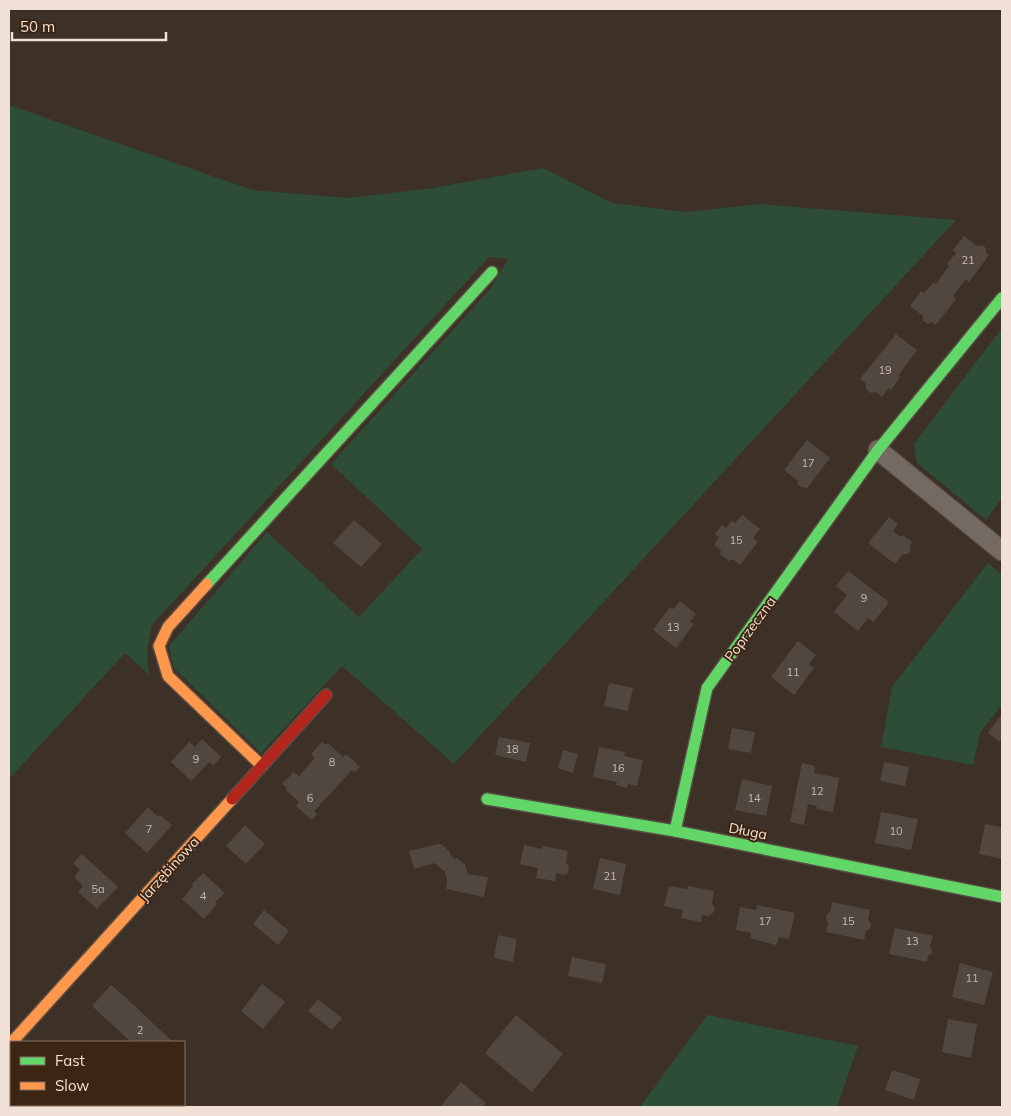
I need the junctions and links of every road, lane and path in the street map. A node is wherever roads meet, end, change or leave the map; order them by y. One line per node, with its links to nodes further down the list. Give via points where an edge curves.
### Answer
1 (492, 272): 6 (street, via 168,627 159,646 168,676)
2 (1002, 298): 3 (street, Poprzeczna)
3 (878, 450): 4 (street); 8 (street, Poprzeczna, via 707,688)
4 (1002, 551)
5 (326, 695): 6 (street, Jarzębinowa)
6 (262, 766): 10 (street, Jarzębinowa)
7 (487, 800): 8 (street, Długa)
8 (675, 831): 9 (street, Długa)
9 (1002, 897)
10 (13, 1041)

